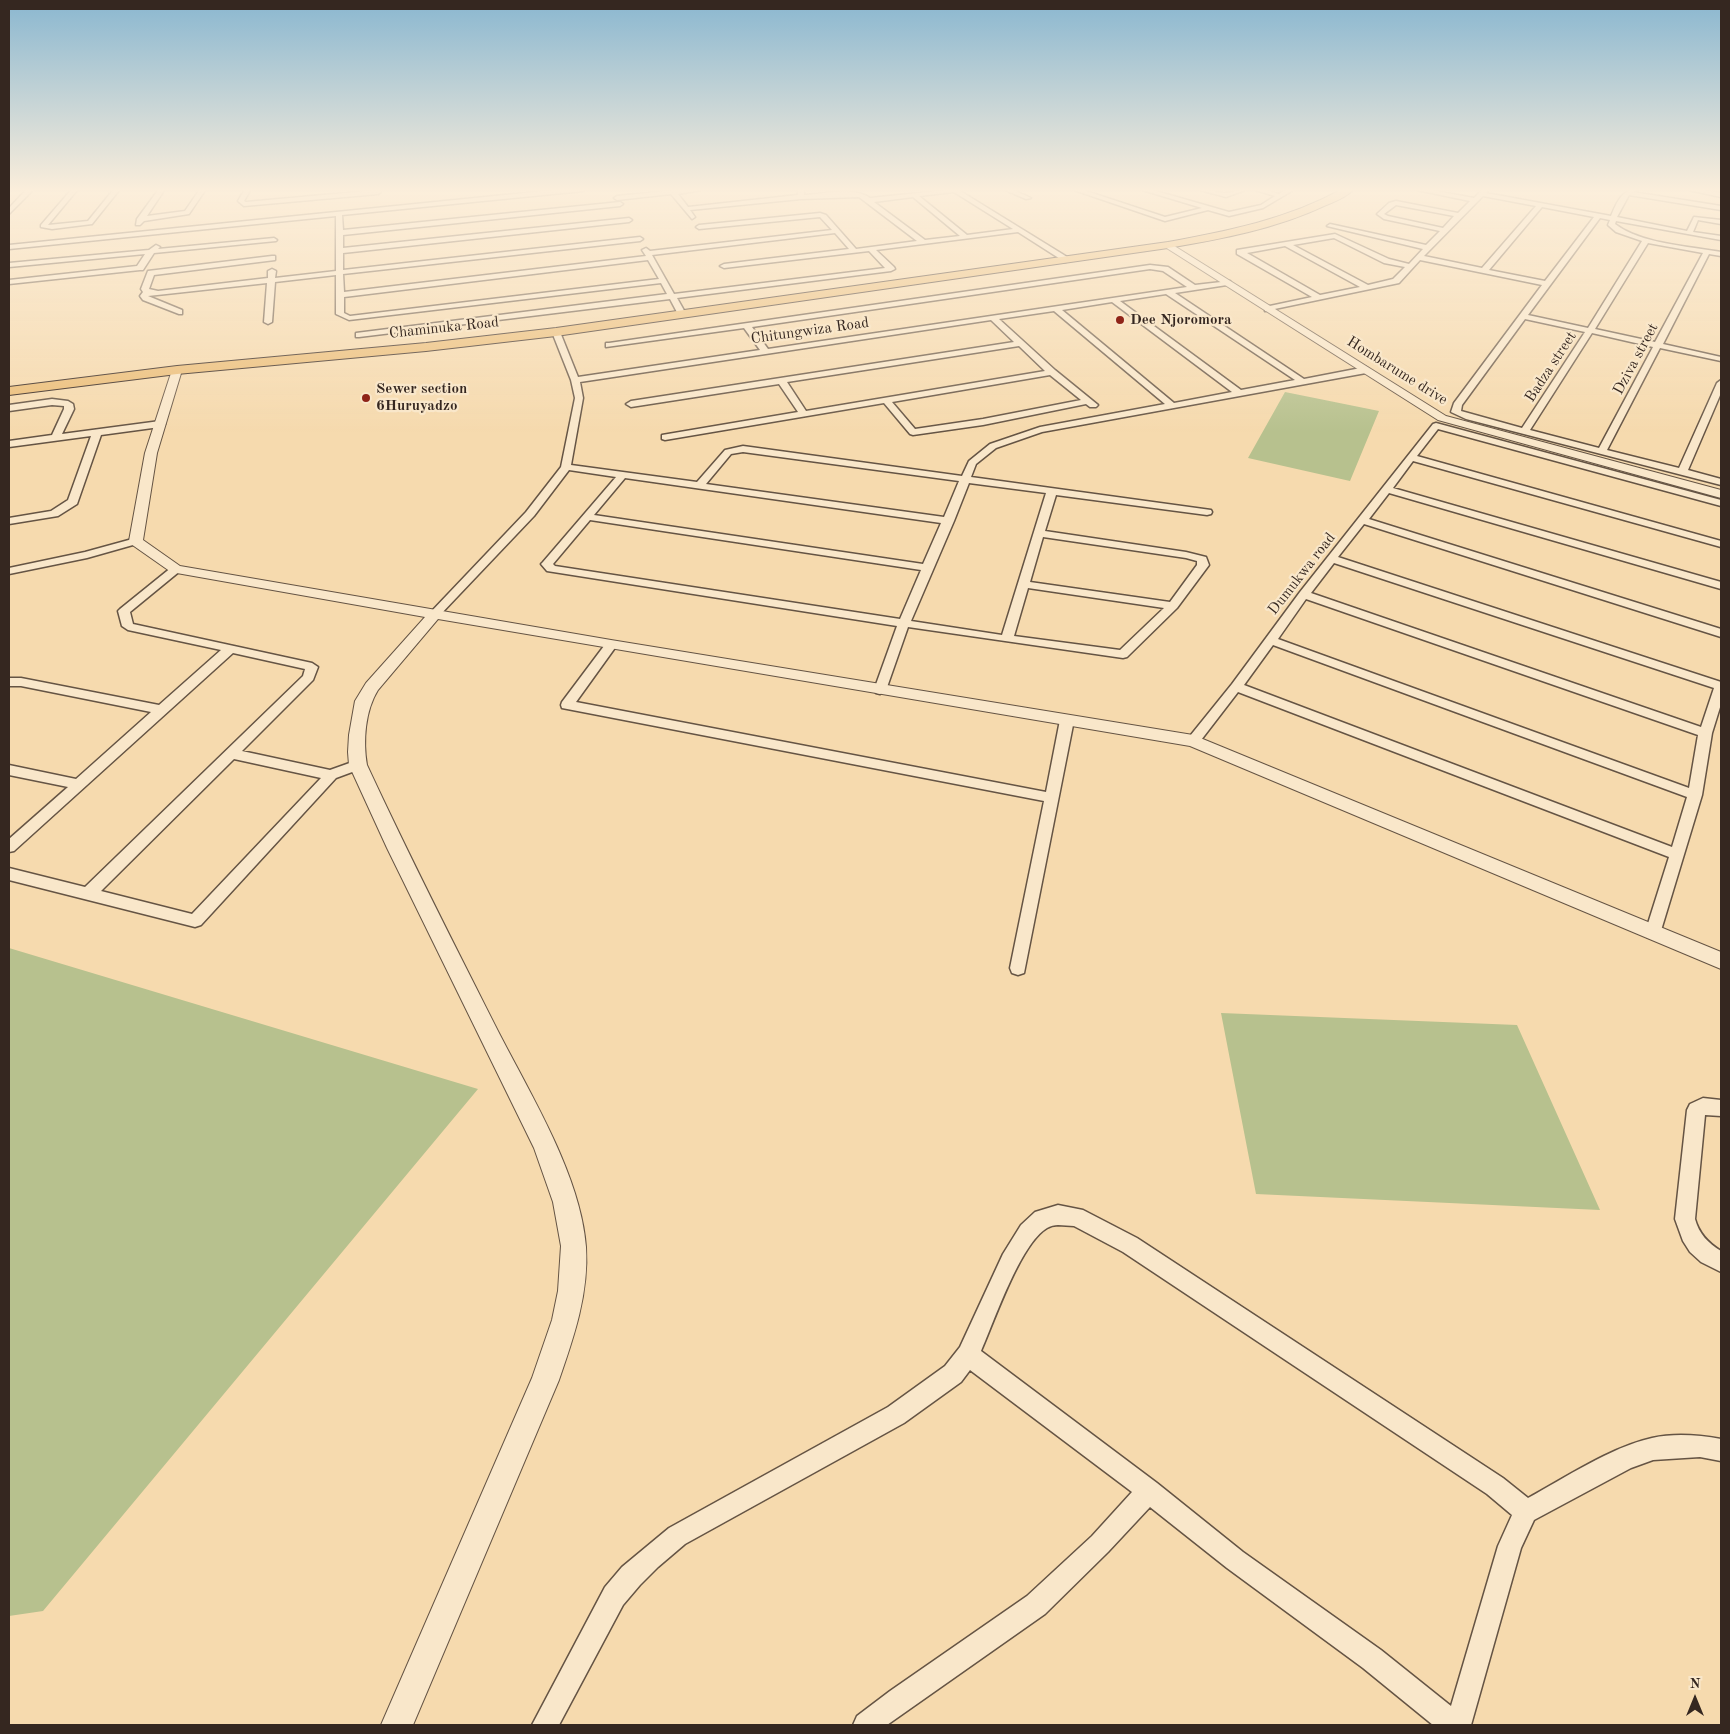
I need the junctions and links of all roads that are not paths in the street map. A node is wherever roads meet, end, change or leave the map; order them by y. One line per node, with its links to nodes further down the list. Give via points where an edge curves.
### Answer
1 (122, 270): 26 (street)
2 (176, 270): 33 (street, via 151,273)
3 (272, 270): 23 (street)
4 (397, 270): 21 (street)
5 (465, 270): 35 (street)
6 (656, 270): 25 (street)
7 (728, 270): 22 (street)
8 (891, 270): 27 (street); 30 (street)
9 (997, 270): 27 (main road, Chaminuka Road)
10 (1130, 270): 46 (street)
11 (1166, 270): 32 (street)
12 (1206, 270): 28 (street, Hombarume drive)
13 (1270, 270): 37 (street)
14 (1335, 270): 31 (street)
15 (1406, 270): 31 (street, via 1396,281)
16 (1479, 270): 20 (street)
17 (1558, 270): 29 (street)
18 (1629, 270): 47 (street, Badza street)
19 (1698, 270): 52 (street, Dziva street)
20 (1484, 271): 29 (street)
21 (338, 272): 23 (street); 35 (street)
22 (730, 273)
23 (272, 280): 33 (street); 45 (street)
24 (735, 280): 30 (street)
25 (663, 281): 35 (street, via 349,318 340,314); 36 (street)
26 (9, 282)
27 (910, 282): 42 (main road, Chaminuka Road)
28 (1227, 283): 32 (street, Chitungwiza Road); 40 (street, Hombarume drive)
29 (1547, 284): 43 (street)
30 (740, 287): 36 (street)
31 (1367, 287): 37 (street)
32 (1194, 288): 34 (street, Chitungwiza Road)
33 (146, 292): 41 (street, via 146,298)
34 (1168, 292): 38 (street, Chitungwiza Road); 60 (street)
35 (340, 295)
36 (672, 296): 42 (street); 49 (street)
37 (1318, 298): 40 (street)
38 (1114, 300): 39 (street, Chitungwiza Road); 63 (street)
39 (1056, 309): 44 (street, Chitungwiza Road); 67 (street)
40 (1268, 309): 56 (street, Hombarume drive)
41 (179, 312)
42 (682, 314): 48 (main road, Chaminuka Road)
43 (1524, 316): 47 (street); 72 (street, via 1457,405 1456,412)
44 (993, 318): 50 (street); 53 (street, Chitungwiza Road)
45 (268, 322)
46 (747, 326): 51 (street); 53 (street)
47 (1590, 330): 52 (street); 72 (street, Badza street)
48 (556, 332): 55 (main road, Chaminuka Road); 58 (street)
49 (359, 335)
50 (1021, 343): 57 (street); 59 (street)
51 (608, 345)
52 (1659, 346): 54 (street); 77 (street, Dziva street)
53 (766, 352): 58 (street, Chitungwiza Road)
54 (1721, 359)
55 (176, 370): 62 (main road, Chaminuka Road); 71 (street)
56 (1366, 370): 60 (street); 87 (street, Hombarume drive, via 1442,418)
57 (1052, 372): 64 (street); 65 (street)
58 (575, 380): 79 (street, via 579,398)
59 (782, 382): 66 (street); 69 (street)
60 (1303, 382): 63 (street)
61 (1721, 383): 80 (street)
62 (9, 391)
63 (1240, 394): 67 (street)
64 (886, 400): 65 (street, via 914,432); 69 (street)
65 (1089, 401): 70 (street)
66 (631, 404)
67 (1172, 406): 70 (street)
68 (9, 408): 74 (street, via 52,402 68,404 69,409)
69 (804, 414): 75 (street)
70 (1107, 417): 82 (street, via 1040,430 993,446 972,463)
71 (160, 424): 73 (street); 95 (street, via 151,453)
72 (1525, 431): 77 (street)
73 (97, 432): 74 (street); 93 (street, via 73,502 54,514)
74 (56, 437): 76 (street)
75 (665, 437)
76 (9, 444)
77 (1602, 451): 80 (street)
78 (1412, 458): 85 (street, Dumukwa road); 88 (street, Dumukwa road, via 1436,426); 96 (street)
79 (566, 467): 81 (street); 105 (street, via 530,514)
80 (1682, 472): 83 (street)
81 (622, 476): 84 (street); 90 (street)
82 (965, 479): 84 (street, via 743,449 728,452); 86 (street); 91 (street)
83 (1721, 482)
84 (699, 486): 91 (street)
85 (1386, 489): 92 (street, Dumukwa road); 102 (street)
86 (1052, 491): 89 (street); 94 (street)
87 (1721, 494)
88 (1721, 503)
89 (1207, 512)
90 (588, 517): 98 (street); 106 (street, via 547,564 552,569)
91 (949, 520): 98 (street)
92 (1362, 520): 97 (street, Dumukwa road); 107 (street)
93 (9, 521)
94 (1038, 533): 101 (street); 104 (street, via 1202,559 1203,565)
95 (136, 541): 99 (street, via 87,556); 100 (street)
96 (1721, 544)
97 (1332, 560): 103 (street, Dumukwa road); 113 (street)
98 (927, 568): 106 (street)
99 (9, 570)
100 (176, 570): 105 (street); 111 (street, via 124,611 128,626)
101 (1023, 584): 104 (street); 108 (street)
102 (1721, 586)
103 (1304, 594): 109 (street, Dumukwa road); 118 (street)
104 (1173, 606): 108 (street, via 1123,654)
105 (436, 614): 110 (street); 121 (street, via 363,700 357,736)
106 (904, 623): 108 (street); 115 (street)
107 (1721, 632)
108 (1007, 639)
109 (1270, 640): 114 (street, Dumukwa road); 125 (street)
110 (611, 645): 115 (street); 126 (street, via 567,705)
111 (231, 648): 116 (street); 120 (street, via 312,667 309,677)
112 (9, 682): 116 (street)
113 (1721, 686): 118 (street)
114 (1236, 687): 119 (street, Dumukwa road); 128 (street)
115 (880, 690): 117 (street)
116 (161, 710): 124 (street)
117 (1067, 720): 119 (street); 126 (street)
118 (1706, 733): 125 (street)
119 (1194, 742): 131 (street)
120 (230, 753): 123 (street); 130 (street)
121 (358, 765): 123 (street); 140 (street, via 544,1145 560,1186 573,1234 574,1259 572,1290 551,1368)
122 (9, 770): 124 (street)
123 (331, 775): 130 (street, via 195,921)
124 (79, 784): 127 (street)
125 (1695, 795): 128 (street)
126 (1052, 798): 133 (street)
127 (9, 847)
128 (1676, 854): 131 (street)
129 (9, 874): 130 (street)
130 (88, 894)
131 (1653, 933): 132 (street)
132 (1721, 961)
133 (1018, 968)
134 (1721, 1108): 135 (street, via 1703,1106 1696,1110 1686,1219 1687,1229 1698,1247)
135 (1721, 1262)
136 (968, 1355): 138 (street); 139 (street, via 1000,1280 1028,1232 1042,1219 1058,1215 1076,1217 1130,1244 1495,1486); 141 (street, via 953,1374 896,1414 791,1475 697,1524 650,1558 614,1596)
137 (1721, 1450): 139 (street, via 1700,1446 1653,1449 1626,1458)
138 (1149, 1491): 142 (street, via 1121,1523 1036,1605); 143 (street)
139 (1526, 1512): 144 (street, via 1510,1546)
140 (396, 1725)
141 (546, 1725)
142 (866, 1725)
143 (1453, 1725)
144 (1458, 1725)

